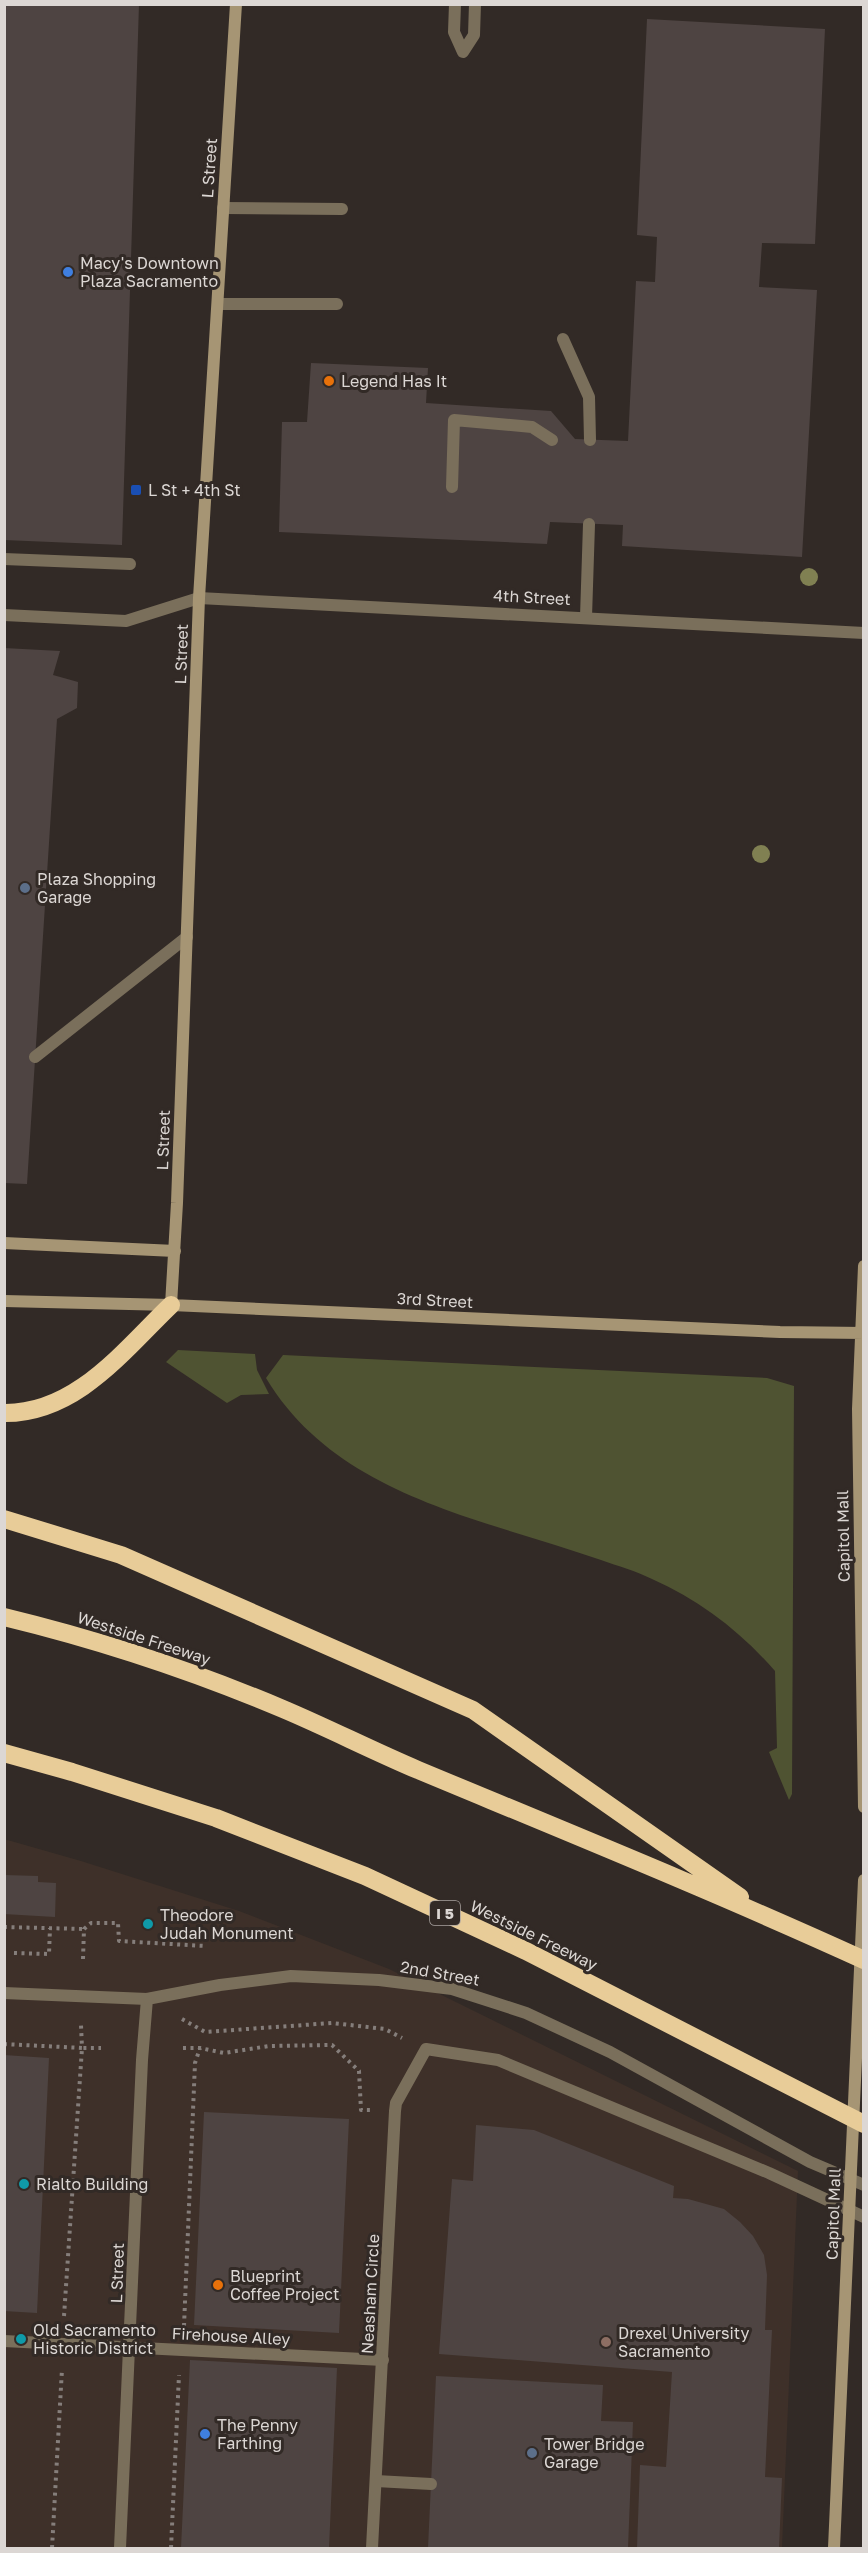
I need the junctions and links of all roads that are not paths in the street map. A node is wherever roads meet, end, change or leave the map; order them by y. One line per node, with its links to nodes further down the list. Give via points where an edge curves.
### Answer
1 (236, 4): 4 (main road, L Street)
2 (455, 4): 3 (street, via 454,32 463,52 474,35)
3 (475, 4)
4 (223, 208): 5 (street); 6 (main road, L Street)
5 (342, 209)
6 (218, 304): 7 (street); 15 (main road, L Street)
7 (338, 304)
8 (562, 339): 10 (street, via 589,397)
9 (552, 440): 11 (street, via 532,427 454,420)
10 (590, 440)
11 (452, 487)
12 (589, 524): 17 (street)
13 (4, 559): 14 (street)
14 (130, 564)
15 (199, 598): 16 (street, via 126,621); 17 (street, 4th Street); 19 (main road, L Street)
16 (4, 615)
17 (586, 617): 18 (street, 4th Street)
18 (864, 633)
19 (187, 937): 20 (street); 22 (main road, L Street)
20 (35, 1057)
21 (4, 1243): 22 (main road)
22 (175, 1251): 25 (main road, L Street)
23 (864, 1266): 26 (main road, Capitol Mall)
24 (4, 1300): 25 (main road, 3rd Street)
25 (171, 1305): 26 (main road, 3rd Street); 27 (highway, via 122,1354 74,1393 56,1403)
26 (862, 1333): 31 (main road, Capitol Mall, via 858,1409)
27 (4, 1413)
28 (4, 1519): 33 (highway, via 122,1555 473,1710)
29 (4, 1617): 33 (highway, Westside Freeway, via 175,1667 283,1709 405,1765)
30 (4, 1753): 37 (highway, Westside Freeway / I 5, via 216,1818 366,1876 526,1951)
31 (864, 1807)
32 (864, 1880): 38 (main road, Capitol Mall)
33 (768, 1917): 34 (highway, Westside Freeway)
34 (864, 1960)
35 (4, 1993): 36 (street, 2nd Street)
36 (147, 2000): 38 (street, 2nd Street, via 291,1976 379,1980 452,1989 526,2013 610,2052 810,2162); 42 (street, L Street)
37 (864, 2124)
38 (850, 2179): 39 (street, 2nd Street); 48 (main road, Capitol Mall)
39 (864, 2185)
40 (864, 2217): 43 (street, Neasham Circle, via 498,2060 426,2049 396,2103)
41 (4, 2341): 42 (street, Firehouse Alley)
42 (130, 2348): 43 (street, Firehouse Alley); 46 (street, L Street)
43 (383, 2360): 44 (street, Neasham Circle)
44 (376, 2481): 45 (street); 47 (street, Neasham Circle)
45 (431, 2484)
46 (120, 2548)
47 (372, 2548)
48 (834, 2548)

